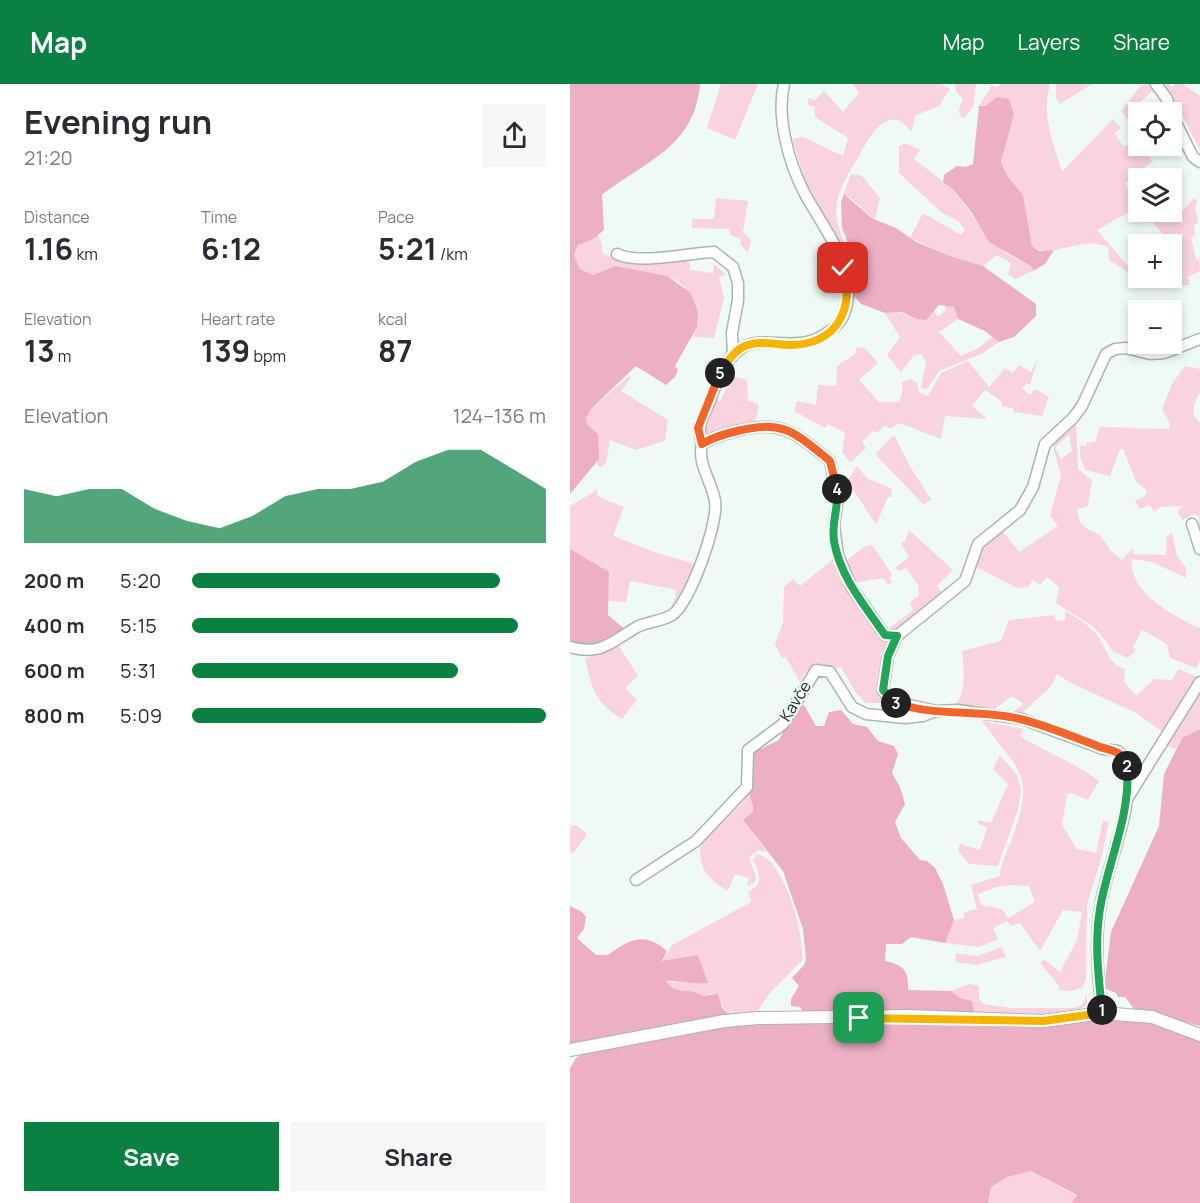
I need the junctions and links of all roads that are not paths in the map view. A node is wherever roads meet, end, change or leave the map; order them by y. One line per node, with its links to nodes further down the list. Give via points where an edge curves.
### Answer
1 (784, 84): 8 (street, via 781,108 787,142 804,191 840,257 848,298 838,325 821,337 804,344 746,346)
2 (1156, 84): 3 (street)
3 (1168, 102)
4 (1182, 136): 5 (street)
5 (1200, 162)
6 (617, 254): 8 (street, via 624,258 646,258 714,252 733,267 738,300 732,333)
7 (1200, 339): 12 (street, via 1164,353 1126,348 1106,354 1082,406 1045,444 1033,487 1020,510 978,544 965,581)
8 (733, 356): 9 (street, via 720,374 698,428)
9 (702, 444): 12 (street, via 724,434 770,425 787,430 830,461 838,498 834,526 838,555 863,605 885,635); 13 (street, via 699,452 715,500 716,520 686,600 673,614 640,626 602,648 587,652)
10 (1192, 524): 11 (street)
11 (1200, 549)
12 (897, 636): 15 (street, Kavče, via 888,656 883,690 891,701)
13 (570, 647)
14 (1200, 682): 16 (street, Kavče)
15 (936, 711): 16 (street, Kavče, via 1022,719 1118,751 1126,760); 17 (street, Kavče, via 905,718 866,714 852,707 830,672 816,670 783,724 748,750 747,787 696,841)
16 (1127, 799): 18 (street, Kavče, via 1101,904 1096,949)
17 (636, 880)
18 (1102, 1013): 19 (street, via 1152,1017); 20 (street, via 1043,1021 908,1016 758,1018)
19 (1200, 1035)
20 (570, 1050)

